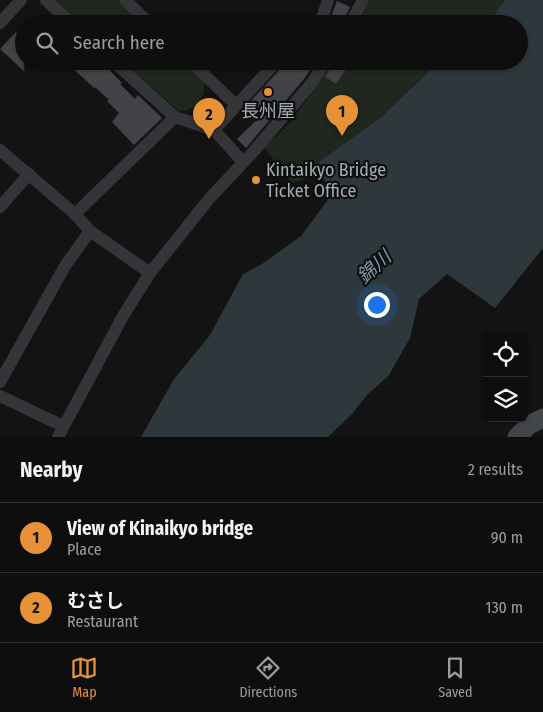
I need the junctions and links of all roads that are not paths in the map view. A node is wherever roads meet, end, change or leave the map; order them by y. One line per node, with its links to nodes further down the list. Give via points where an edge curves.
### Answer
1 (21, 0): 10 (street)
2 (46, 0): 6 (street)
3 (125, 0): 7 (street)
4 (328, 0): 8 (street)
5 (363, 0): 9 (street)
6 (62, 15)
7 (141, 15)
8 (323, 15)
9 (355, 15)
10 (0, 23)
11 (123, 70): 16 (street)
12 (199, 70): 15 (street)
13 (269, 70): 15 (street)
14 (320, 70): 19 (street)
15 (236, 105): 17 (street)
16 (175, 117): 17 (street); 22 (street)
17 (214, 130): 19 (street)
18 (0, 150): 20 (street)
19 (243, 162): 24 (street, via 208,199)
20 (29, 174): 21 (street); 22 (street)
21 (0, 207)
22 (75, 214): 23 (street)
23 (90, 231): 24 (street); 25 (street, via 65,266)
24 (150, 273): 28 (street, via 123,316)
25 (0, 382)
26 (0, 396): 28 (street)
27 (543, 418): 29 (main road, via 529,425)
28 (61, 432)
29 (517, 437)

